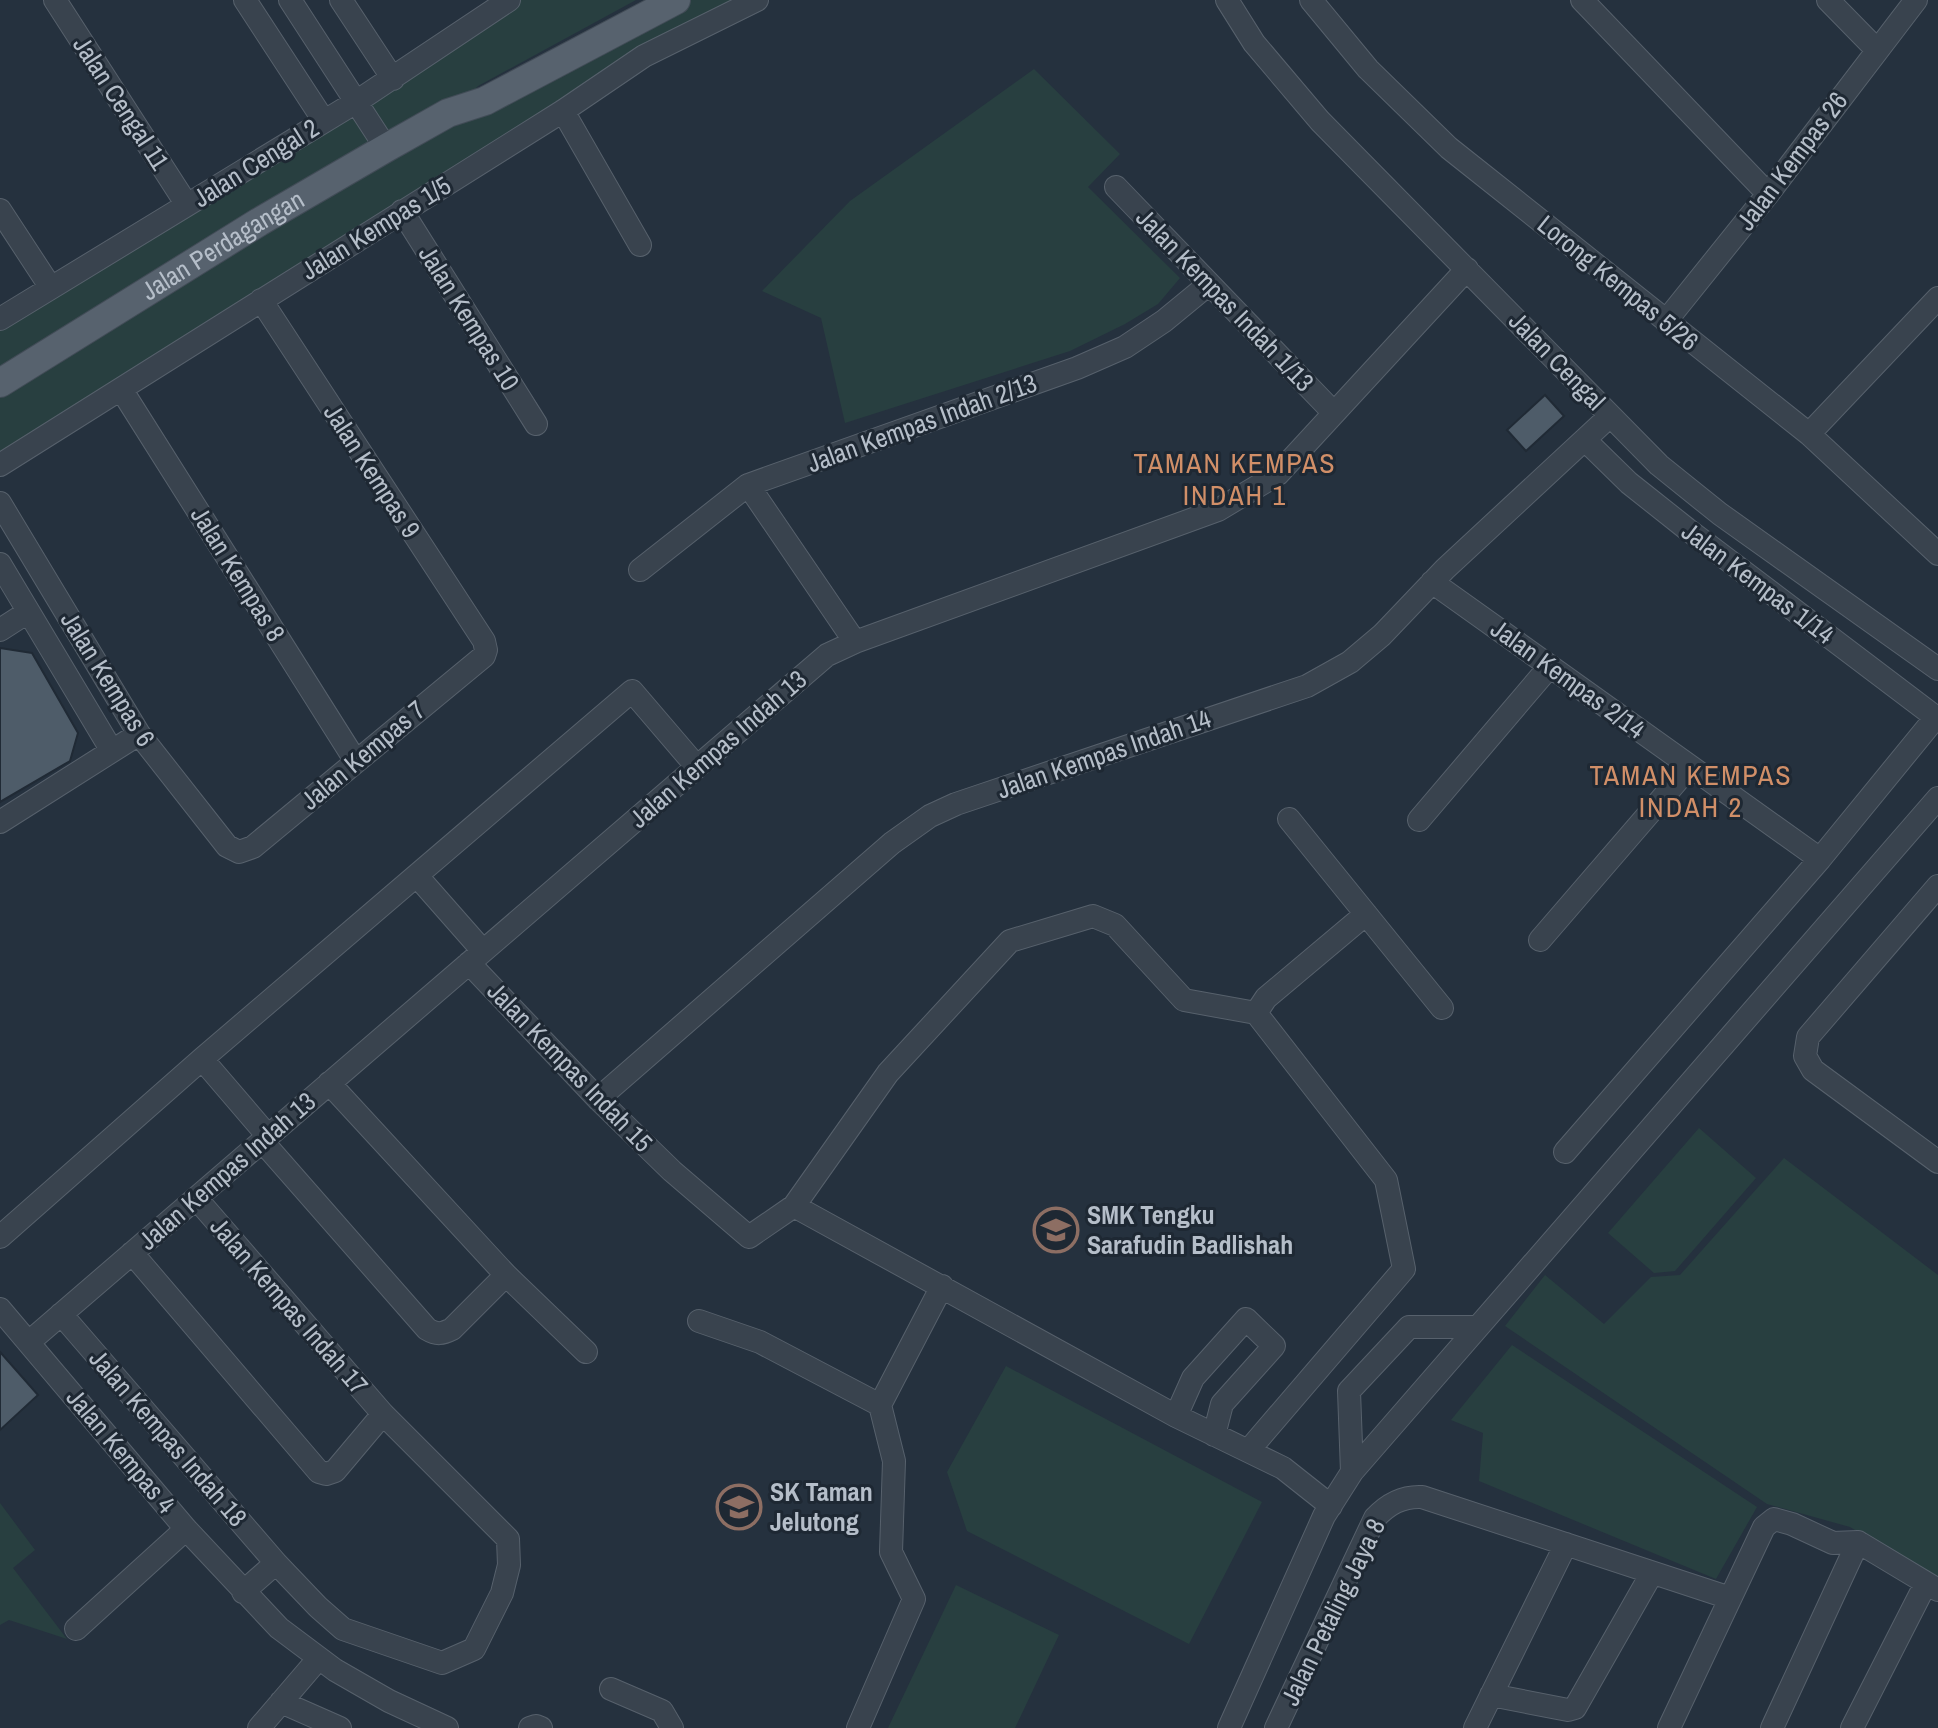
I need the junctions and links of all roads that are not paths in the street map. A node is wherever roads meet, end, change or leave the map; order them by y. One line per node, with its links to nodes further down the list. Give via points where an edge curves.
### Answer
1 (55, 0): 23 (street, Jalan Cengal 11)
2 (245, 0): 19 (street)
3 (290, 0): 16 (street)
4 (341, 0): 15 (street)
5 (509, 0): 15 (street, Jalan Cengal 2)
6 (636, 0): 18 (main road, Jalan Perdagangan, via 478,86)
7 (676, 0): 18 (main road, Jalan Perdagangan, via 485,101)
8 (757, 0): 17 (street, Jalan Kempas 1/5, via 644,56)
9 (1227, 0): 27 (street, Jalan Cengal, via 1254,43 1320,121)
10 (1311, 0): 33 (street, Lorong Kempas 5/26, via 1368,69 1449,148)
11 (1582, 0): 22 (street)
12 (1828, 0): 14 (street)
13 (1916, 0): 14 (street, Jalan Kempas 26)
14 (1877, 50): 22 (street, Jalan Kempas 26)
15 (393, 79): 16 (street, Jalan Cengal 2)
16 (356, 102): 19 (street, Jalan Cengal 2); 20 (street)
17 (563, 111): 25 (street, Jalan Kempas 1/5); 26 (street)
18 (448, 113): 20 (main road, Jalan Perdagangan)
19 (324, 121): 23 (street, Jalan Cengal 2)
20 (386, 148): 34 (main road, Jalan Perdagangan)
21 (1116, 187): 28 (street, Jalan Kempas Indah 1/13)
22 (1768, 194): 33 (street, Jalan Kempas 26)
23 (187, 205): 29 (street, Jalan Cengal 2)
24 (0, 210): 29 (street)
25 (402, 211): 30 (street, Jalan Kempas 1/5); 38 (street, Jalan Kempas 10)
26 (640, 245)
27 (1467, 269): 36 (street, Jalan Kempas Indah 13); 37 (street, Jalan Cengal)
28 (1209, 284): 36 (street, Jalan Kempas Indah 1/13); 42 (street, Jalan Kempas Indah 2/13, via 1125,347 1077,368)
29 (51, 288): 32 (street, Jalan Cengal 2)
30 (261, 300): 35 (street, Jalan Kempas 1/5); 50 (street, Jalan Kempas 9)
31 (1935, 308): 39 (street)
32 (0, 319)
33 (1666, 321): 39 (street, Lorong Kempas 5/26)
34 (0, 383)
35 (121, 389): 41 (street, Jalan Kempas 1/5); 57 (street, Jalan Kempas 8)
36 (1334, 413): 51 (street, Jalan Kempas Indah 13, via 1278,474 1218,510)
37 (1610, 416): 40 (street, Jalan Kempas Indah 14); 53 (street, Jalan Cengal, via 1720,514)
38 (536, 424)
39 (1809, 434): 44 (street, Lorong Kempas 5/26)
40 (1585, 440): 47 (street, Jalan Kempas Indah 14); 54 (street, Jalan Kempas 1/14, via 1687,529)
41 (0, 465)
42 (748, 485): 45 (street, Jalan Kempas Indah 2/13); 51 (street)
43 (0, 503): 55 (street, Jalan Kempas 6)
44 (1938, 554)
45 (640, 570)
46 (2, 574): 48 (street)
47 (1432, 582): 52 (street, Jalan Kempas 2/14); 75 (street, Jalan Kempas Indah 14, via 1350,662 1307,686 930,816 892,843)
48 (28, 612): 49 (street); 56 (street)
49 (0, 630)
50 (484, 641): 57 (street, Jalan Kempas 7, via 484,656)
51 (855, 642): 59 (street, Jalan Kempas Indah 13, via 827,655)
52 (1550, 666): 58 (street, Jalan Kempas 2/14); 62 (street)
53 (1938, 669)
54 (1937, 718): 65 (street)
55 (139, 734): 56 (street); 64 (street, Jalan Kempas 6)
56 (112, 751): 63 (street)
57 (355, 760): 64 (street, Jalan Kempas 7, via 253,847 239,852)
58 (1690, 766): 65 (street, Jalan Kempas 2/14); 69 (street)
59 (697, 767): 66 (street, via 632,691); 70 (street, Jalan Kempas Indah 13)
60 (1938, 798): 88 (street)
61 (1289, 819): 68 (street)
62 (1419, 820)
63 (0, 822)
64 (227, 846)
65 (1820, 859): 77 (street)
66 (417, 876): 70 (street, Jalan Kempas Indah 15); 73 (street)
67 (1938, 886): 78 (street, via 1808,1037 1805,1056 1813,1070)
68 (1366, 914): 71 (street); 72 (street, via 1266,998)
69 (1540, 940)
70 (476, 957): 74 (street, Jalan Kempas Indah 13); 75 (street, Jalan Kempas Indah 15)
71 (1442, 1008)
72 (1256, 1013): 80 (street, via 1184,1000 1115,925 1093,916 1010,941 888,1073); 95 (street, via 1386,1180 1404,1269)
73 (202, 1059): 76 (street); 81 (street)
74 (329, 1083): 76 (street, Jalan Kempas Indah 13); 83 (street)
75 (598, 1099): 80 (street, Jalan Kempas Indah 15, via 749,1237)
76 (265, 1138): 79 (street, Jalan Kempas Indah 13); 83 (street, via 435,1334 452,1329)
77 (1565, 1152)
78 (1938, 1162)
79 (196, 1198): 82 (street, Jalan Kempas Indah 13); 92 (street, Jalan Kempas Indah 17)
80 (794, 1206): 84 (street)
81 (0, 1237)
82 (132, 1253): 86 (street, Jalan Kempas Indah 13); 92 (street, via 319,1472 335,1471)
83 (506, 1275): 90 (street)
84 (942, 1286): 91 (street); 93 (street)
85 (0, 1309): 89 (street, Jalan Kempas 4)
86 (61, 1314): 89 (street, Jalan Kempas Indah 13); 101 (street, Jalan Kempas Indah 18)
87 (699, 1321): 91 (street, via 760,1342)
88 (1477, 1327): 96 (street); 96 (street, via 1409,1327 1349,1391)
89 (29, 1342): 98 (street, Jalan Kempas 4)
90 (586, 1352)
91 (880, 1405): 117 (street, via 894,1461 891,1552 914,1599)
92 (383, 1414): 101 (street, Jalan Kempas Indah 17, via 508,1539 502,1593 474,1649 442,1663 343,1629)
93 (1176, 1416): 94 (street); 94 (street, via 1193,1378 1246,1319 1274,1346 1222,1404)
94 (1214, 1435): 95 (street)
95 (1248, 1451): 97 (street, via 1283,1468)
96 (1352, 1472): 97 (street)
97 (1331, 1506): 118 (street)
98 (186, 1529): 104 (street, Jalan Kempas 4); 106 (street)
99 (1858, 1542): 103 (street); 105 (street, via 1833,1543 1774,1519 1764,1527); 122 (street)
100 (1566, 1544): 102 (street); 109 (street); 119 (street, Jalan Petaling Jaya 8, via 1422,1497 1396,1501 1375,1518)
101 (276, 1563): 104 (street)
102 (1652, 1573): 105 (street); 109 (street, via 1575,1708)
103 (1932, 1586): 123 (street)
104 (243, 1592): 107 (street, Jalan Kempas 4)
105 (1730, 1598): 121 (street)
106 (76, 1629)
107 (319, 1658): 110 (street); 113 (street, Jalan Kempas 4, via 389,1701)
108 (611, 1689): 116 (street, via 662,1711)
109 (1491, 1695): 120 (street)
110 (281, 1702): 111 (street); 112 (street)
111 (259, 1728)
112 (340, 1728)
113 (447, 1728)
114 (530, 1728): 115 (street)
115 (541, 1728)
116 (672, 1728)
117 (858, 1728)
118 (1229, 1728)
119 (1276, 1728)
120 (1475, 1728)
121 (1669, 1728)
122 (1772, 1728)
123 (1852, 1728)

